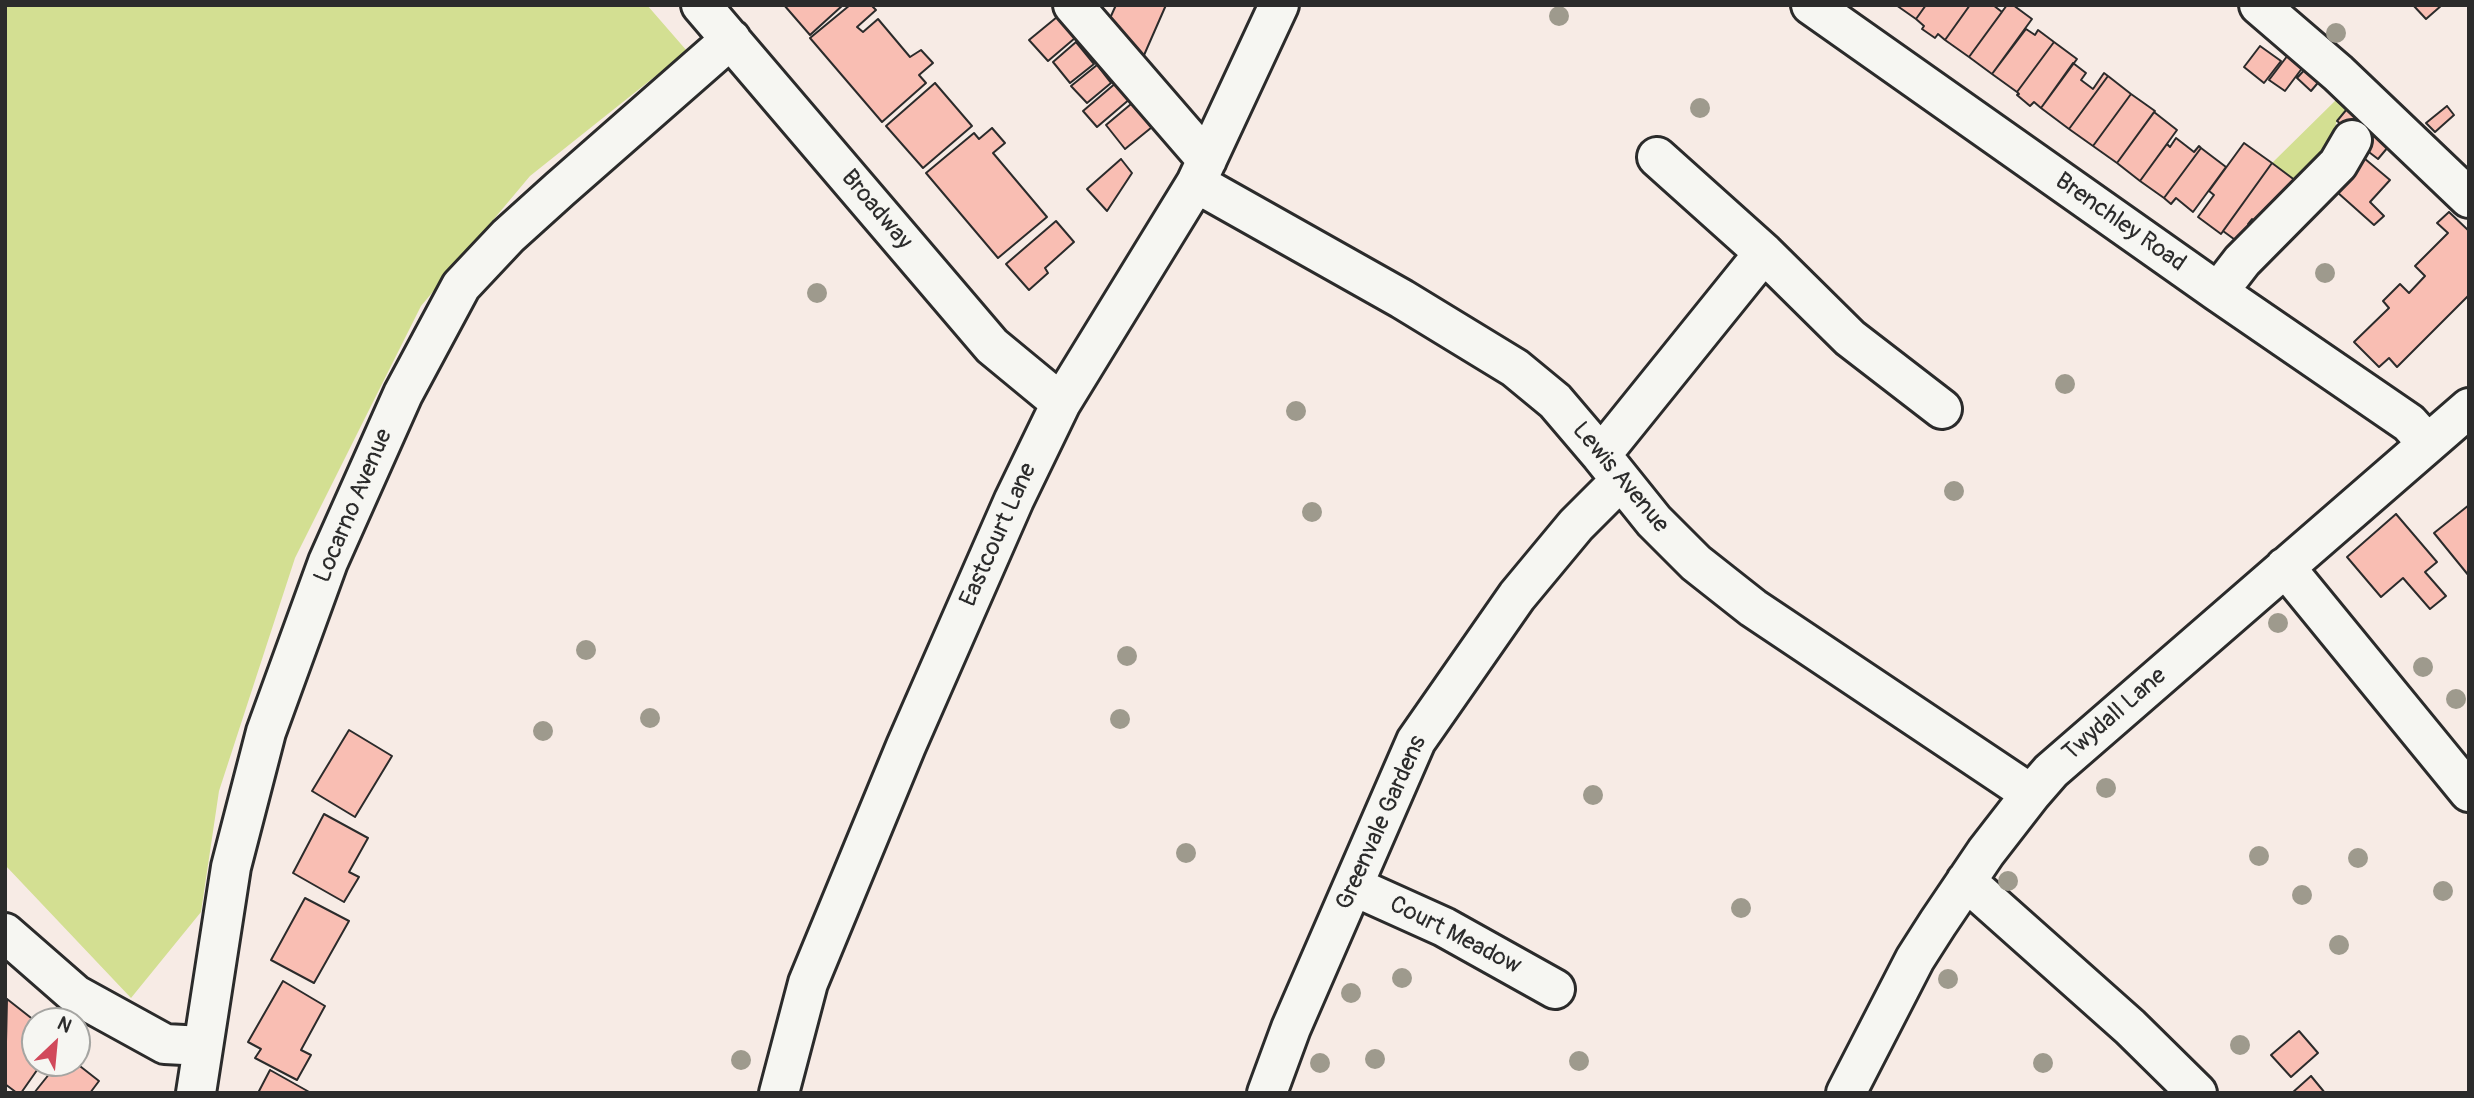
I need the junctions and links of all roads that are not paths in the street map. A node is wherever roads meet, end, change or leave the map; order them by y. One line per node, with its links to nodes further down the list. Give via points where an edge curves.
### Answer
1 (701, 5): 6 (street, Broadway)
2 (1073, 5): 9 (street, Lewis Avenue)
3 (1279, 5): 9 (street, Eastcourt Lane)
4 (1811, 5): 12 (street, Brenchley Road)
5 (2259, 5): 10 (street, via 2339,73)
6 (731, 39): 13 (street, Broadway, via 992,346); 25 (street, Locarno Avenue, via 529,218 461,286 402,394 328,562 265,732 231,867)
7 (2352, 141): 12 (street, via 2341,160 2242,261)
8 (1657, 156): 11 (street)
9 (1201, 172): 13 (street, Eastcourt Lane); 17 (street, Lewis Avenue, via 1493,353 1555,401)
10 (2469, 198)
11 (1764, 253): 15 (street, via 1850,338); 17 (street, Greenvale Gardens)
12 (2218, 292): 16 (street, Brenchley Road, via 2409,423)
13 (1060, 403): 27 (street, Eastcourt Lane, via 906,746 807,983)
14 (2469, 408): 16 (street, Twydall Lane)
15 (1942, 410)
16 (2427, 443): 18 (street, Twydall Lane)
17 (1611, 468): 20 (street, Lewis Avenue, via 1671,539 1753,608); 22 (street, Greenvale Gardens, via 1576,525 1517,596 1416,741)
18 (2285, 567): 19 (street); 20 (street, Twydall Lane, via 2051,771)
19 (2469, 792)
20 (2031, 794): 21 (street, Twydall Lane)
21 (1966, 881): 29 (street, Twydall Lane, via 1915,959); 30 (street)
22 (1353, 886): 24 (street, Court Meadow, via 1444,927); 28 (street, Greenvale Gardens)
23 (5, 933): 25 (street, via 76,995 165,1044)
24 (1555, 989)
25 (203, 1046): 26 (street, Locarno Avenue)
26 (196, 1093)
27 (779, 1093)
28 (1267, 1093)
29 (1846, 1093)
30 (2197, 1093)

